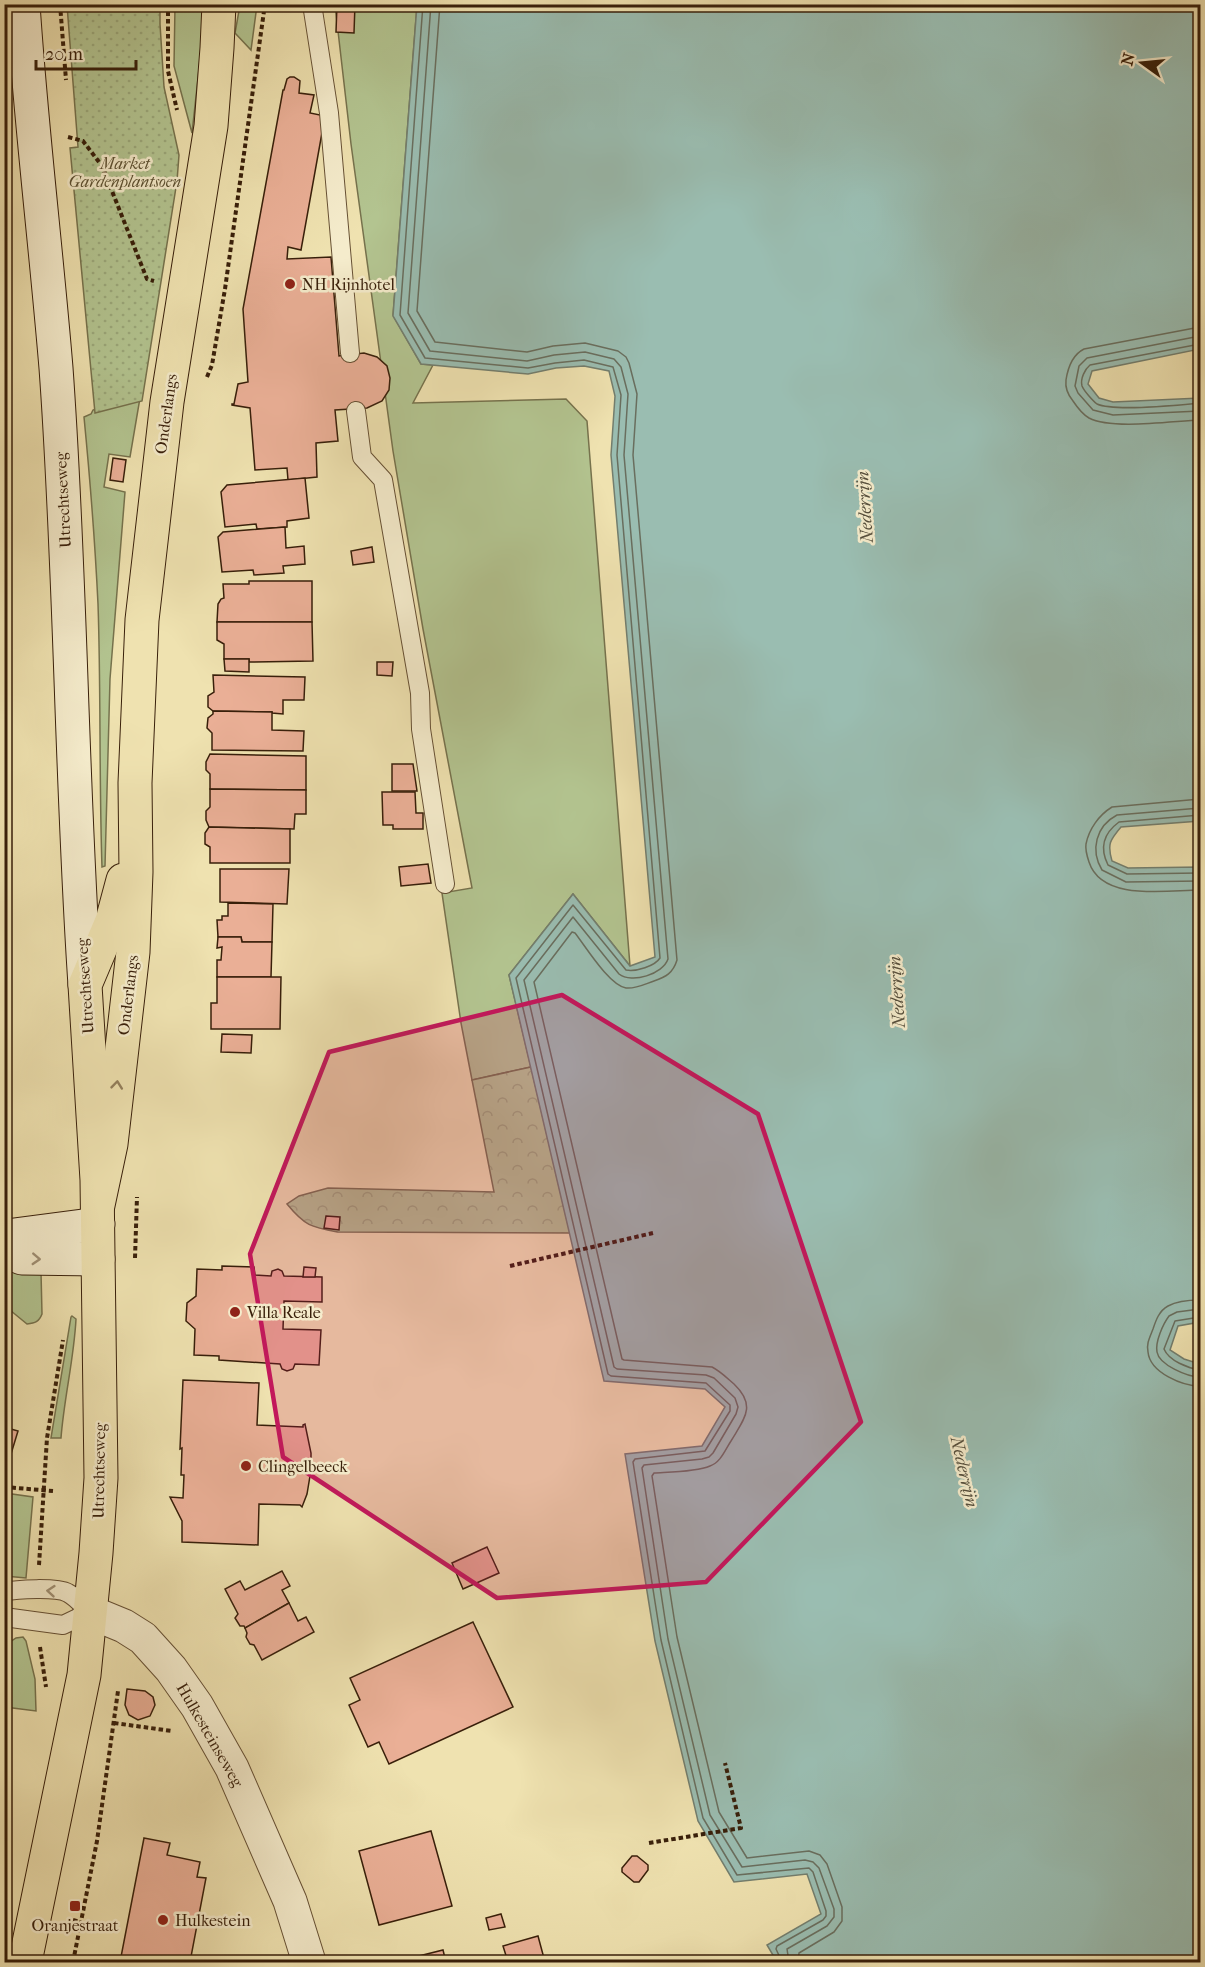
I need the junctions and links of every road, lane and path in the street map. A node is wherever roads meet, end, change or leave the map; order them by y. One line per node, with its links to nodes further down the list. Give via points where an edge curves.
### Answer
1 (23, 4): 14 (street, Utrechtseweg, via 56,379)
2 (60, 4): 7 (path)
3 (219, 4): 6 (main road, Onderlangs)
4 (227, 4): 6 (main road, Onderlangs)
5 (312, 4): 10 (lane, via 329,112)
6 (217, 48): 12 (main road, Onderlangs, via 211,126 167,402 142,620)
7 (66, 82)
8 (69, 126): 9 (path, via 70,137 83,141 102,166 147,279)
9 (157, 282)
10 (350, 353)
11 (356, 411): 13 (lane, via 362,457 383,480 420,693 420,729)
12 (135, 783): 14 (main road, Onderlangs, via 123,881 112,921); 15 (main road, Onderlangs, one-way to 12, via 111,1143 133,952)
13 (445, 884)
14 (85, 985): 15 (main road, Utrechtseweg)
15 (98, 1214): 17 (street); 19 (main road, Utrechtseweg)
16 (653, 1233): 20 (path)
17 (4, 1240)
18 (4, 1251): 19 (street, one-way to 19, via 22,1258)
19 (98, 1259): 27 (main road, Utrechtseweg, via 101,1478)
20 (510, 1266)
21 (63, 1338): 23 (path, via 47,1438)
22 (4, 1487): 23 (path)
23 (44, 1491): 24 (path); 25 (path)
24 (53, 1491)
25 (38, 1590): 26 (lane); 27 (lane, one-way to 25, via 67,1592)
26 (4, 1592)
27 (90, 1612): 28 (lane, via 63,1625); 36 (main road, Utrechtseweg, via 84,1675); 38 (street, Hulkesteinseweg, via 143,1638 197,1706 232,1768 290,1900)
28 (4, 1617)
29 (118, 1687): 30 (path)
30 (114, 1723): 31 (path); 35 (path)
31 (140, 1727)
32 (725, 1763): 33 (path, via 741,1828)
33 (649, 1844)
34 (73, 1920): 35 (path)
35 (81, 1922): 37 (path)
36 (25, 1962)
37 (73, 1962)
38 (309, 1962)

